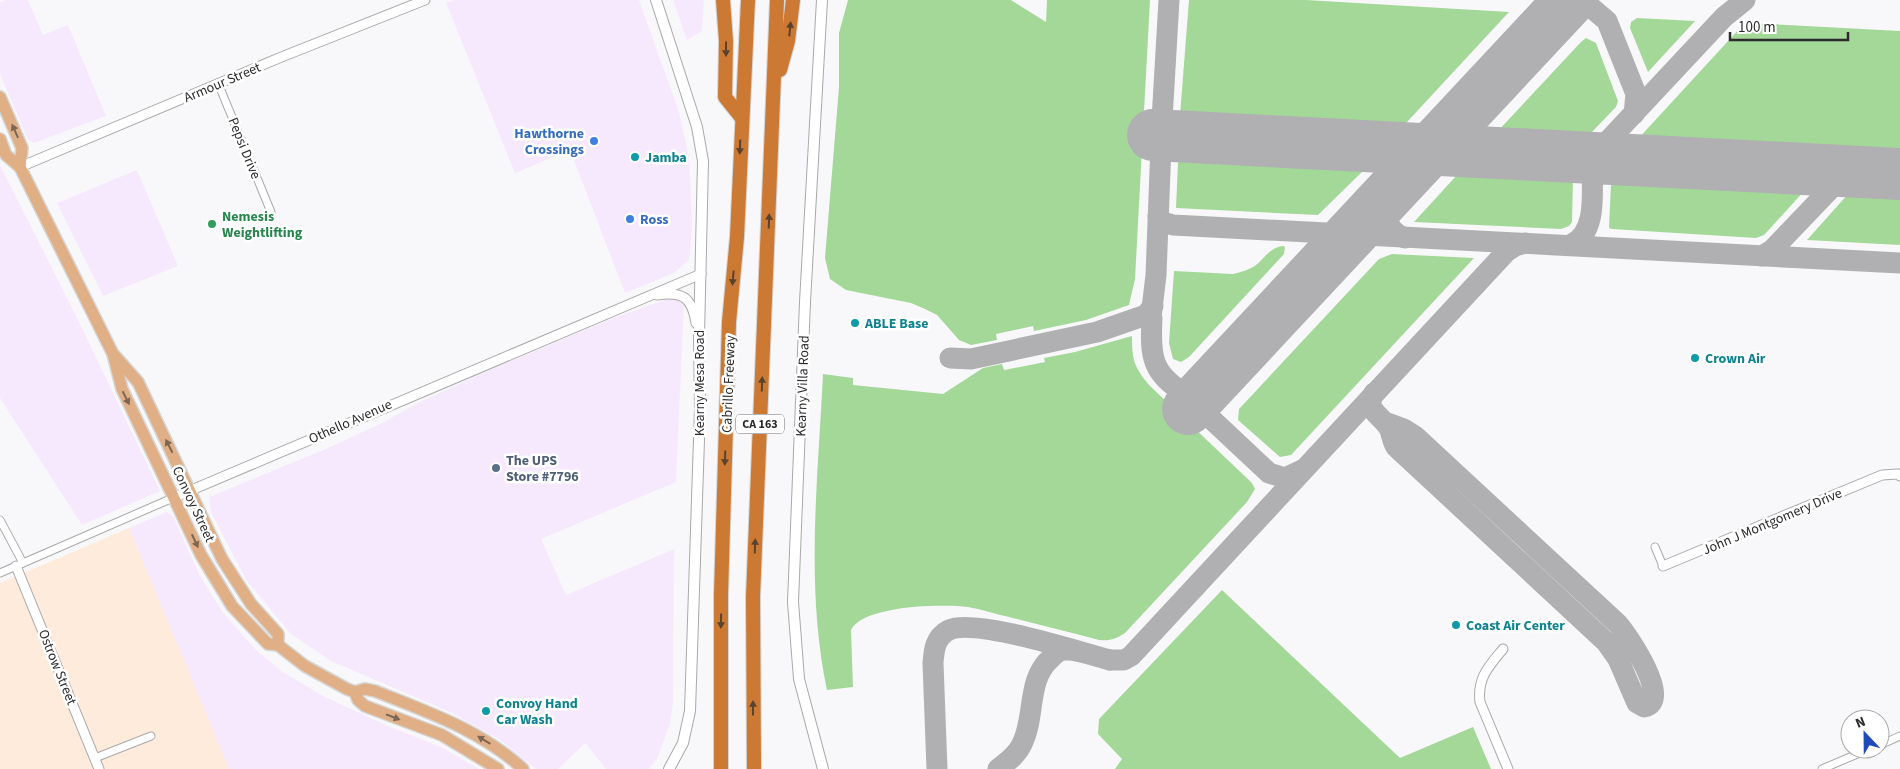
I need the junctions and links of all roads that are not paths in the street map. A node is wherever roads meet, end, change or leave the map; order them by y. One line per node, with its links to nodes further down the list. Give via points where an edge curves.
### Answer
1 (424, 0): 8 (street, Armour Street)
2 (656, 0): 15 (main road, Kearny Mesa Road, via 697,127 703,161)
3 (723, 0): 11 (highway, one-way to 11, via 725,97)
4 (748, 0): 11 (highway, Cabrillo Freeway / CA 163)
5 (777, 0): 9 (highway, CA 163)
6 (793, 0): 9 (highway, one-way to 6, via 788,41)
7 (822, 0): 41 (main road, Kearny Villa Road, via 793,602 800,678)
8 (218, 83): 13 (street, Armour Street); 14 (street, Pepsi Drive)
9 (775, 90): 40 (highway, CA 163, one-way to 9, via 753,598)
10 (0, 97): 13 (main road, Convoy Street, one-way to 10, via 22,148)
11 (741, 117): 39 (highway, Cabrillo Freeway / CA 163, one-way to 39, via 737,237 729,322 721,595)
12 (0, 139): 13 (main road, Convoy Street, via 6,154)
13 (20, 167): 18 (main road, Convoy Street)
14 (271, 212)
15 (701, 274): 16 (street, Othello Avenue); 17 (main road, Kearny Mesa Road)
16 (638, 299): 17 (street, via 666,294 683,297 694,310); 20 (street, Othello Avenue)
17 (699, 336): 38 (main road, Kearny Mesa Road, via 700,409 690,712 683,743)
18 (112, 354): 20 (main road, Convoy Street, one-way to 18, via 138,382); 21 (main road, Convoy Street, one-way to 21, via 122,389)
19 (1900, 476): 25 (street, John J Montgomery Drive, via 1882,475)
20 (191, 490): 21 (street, Othello Avenue); 28 (main road, Convoy Street, via 222,559 250,604)
21 (175, 497): 24 (street, Othello Avenue); 27 (main road, Convoy Street, one-way to 27)
22 (0, 520): 24 (street)
23 (1655, 547): 25 (street, John J Montgomery Drive)
24 (20, 564): 26 (street, Othello Avenue); 33 (street, Ostrow Street)
25 (1663, 566)
26 (0, 573)
27 (216, 580): 28 (main road, via 227,586 250,617); 29 (main road, Convoy Street, via 232,606 253,630 268,644)
28 (266, 619): 29 (main road, Convoy Street, via 278,634)
29 (278, 645): 31 (main road, Convoy Street, via 306,666)
30 (1503, 648): 42 (street, via 1484,672 1478,693)
31 (354, 692): 36 (main road, Convoy Street, one-way to 36, via 365,706 442,735); 37 (main road, Convoy Street, one-way to 31, via 499,749 449,720 375,691)
32 (151, 736): 33 (street)
33 (94, 758): 35 (street, Ostrow Street)
34 (1846, 759): 43 (street)
35 (99, 769)
36 (498, 769)
37 (523, 769)
38 (669, 769)
39 (722, 769)
40 (754, 769)
41 (823, 769)
42 (1508, 769)
43 (1822, 769)

